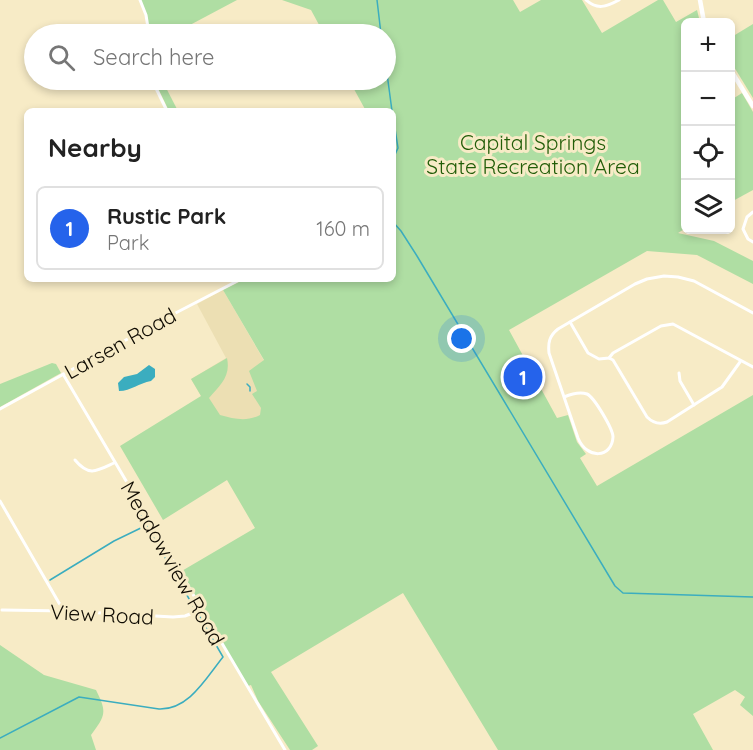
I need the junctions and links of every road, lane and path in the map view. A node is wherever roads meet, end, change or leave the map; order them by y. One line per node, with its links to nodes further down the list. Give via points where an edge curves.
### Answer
1 (140, 0): 6 (street)
2 (586, 0): 3 (street, via 594,6 608,6)
3 (619, 0)
4 (700, 0): 5 (street)
5 (703, 18)
6 (147, 24)
7 (732, 72): 9 (street)
8 (157, 90): 10 (street)
9 (753, 106)
10 (166, 108)
11 (753, 212): 12 (street, via 743,229)
12 (753, 242)
13 (235, 282): 20 (street, Larsen Road)
14 (753, 304): 15 (street)
15 (751, 312): 16 (street, via 694,281 664,276 638,282)
16 (570, 322): 17 (street, via 588,353 599,359); 22 (street, via 554,332 549,341 549,353)
17 (609, 357): 18 (street, via 654,329 673,324); 23 (street, via 652,422 664,423)
18 (740, 361): 19 (street); 23 (street, via 725,385)
19 (753, 367)
20 (63, 374): 24 (street, Larsen Road); 26 (street, Meadowview Road)
21 (679, 374): 23 (street)
22 (564, 396): 22 (street, via 583,449 604,451 611,442 612,431 590,396)
23 (694, 405)
24 (0, 409)
25 (75, 460): 26 (street, via 89,472)
26 (114, 463): 29 (street, Meadowview Road)
27 (0, 501): 30 (street)
28 (2, 610): 30 (street, View Road)
29 (200, 610): 30 (street, View Road, via 173,617); 31 (street, Meadowview Road)
30 (66, 611)
31 (285, 750)

